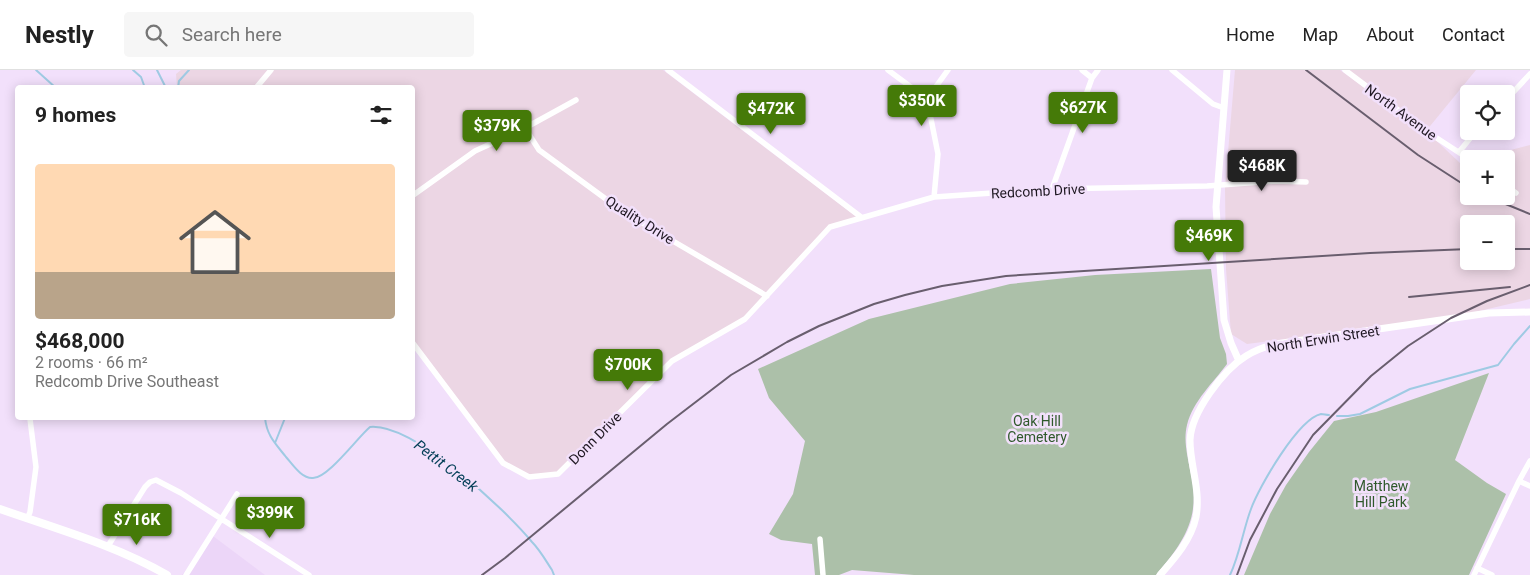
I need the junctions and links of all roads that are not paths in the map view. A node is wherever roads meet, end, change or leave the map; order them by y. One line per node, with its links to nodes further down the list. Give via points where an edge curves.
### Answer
1 (271, 70): 12 (street)
2 (668, 70): 25 (street)
3 (888, 70): 14 (street)
4 (948, 70): 14 (street)
5 (1082, 70): 11 (street)
6 (1098, 70): 11 (street)
7 (1172, 70): 16 (street, via 1213,104)
8 (1227, 70): 16 (street)
9 (1345, 70): 19 (street, North Avenue)
10 (1530, 74): 13 (street)
11 (1092, 78): 22 (street)
12 (258, 85)
13 (1515, 90)
14 (927, 99): 24 (street, via 938,154)
15 (576, 100): 17 (street)
16 (1224, 108): 21 (street)
17 (525, 128): 23 (street, via 475,151); 26 (street, Quality Drive, via 539,150 625,213)
18 (1469, 140): 19 (street)
19 (1459, 152)
20 (1306, 182): 21 (street, Redcomb Drive)
21 (1217, 186): 22 (street, Redcomb Drive); 29 (street, via 1225,326)
22 (1052, 189): 24 (street, Redcomb Drive)
23 (415, 194)
24 (934, 197): 25 (street, Redcomb Drive)
25 (862, 217): 26 (street, Donn Drive, via 830,227)
26 (767, 296): 28 (street, Donn Drive, via 745,319 672,361 558,474 529,477 503,463)
27 (1530, 312): 29 (street, North Erwin Street, via 1489,312 1276,344)
28 (415, 346)
29 (1239, 361): 45 (street, North Erwin Street, via 1209,395 1195,417 1190,440 1197,489 1195,519 1184,544)
30 (30, 420): 36 (street, via 36,467)
31 (1530, 462): 32 (street)
32 (1519, 481): 33 (street); 40 (street)
33 (1530, 486)
34 (238, 494): 37 (street)
35 (0, 509): 36 (main road)
36 (28, 519): 39 (main road)
37 (221, 520): 39 (street, via 156,480 145,487); 42 (street); 43 (street)
38 (820, 539): 44 (street)
39 (108, 546): 41 (main road)
40 (1477, 568): 46 (street); 47 (street)
41 (167, 575)
42 (186, 575)
43 (309, 575)
44 (823, 575)
45 (1160, 575)
46 (1474, 575)
47 (1492, 575)

